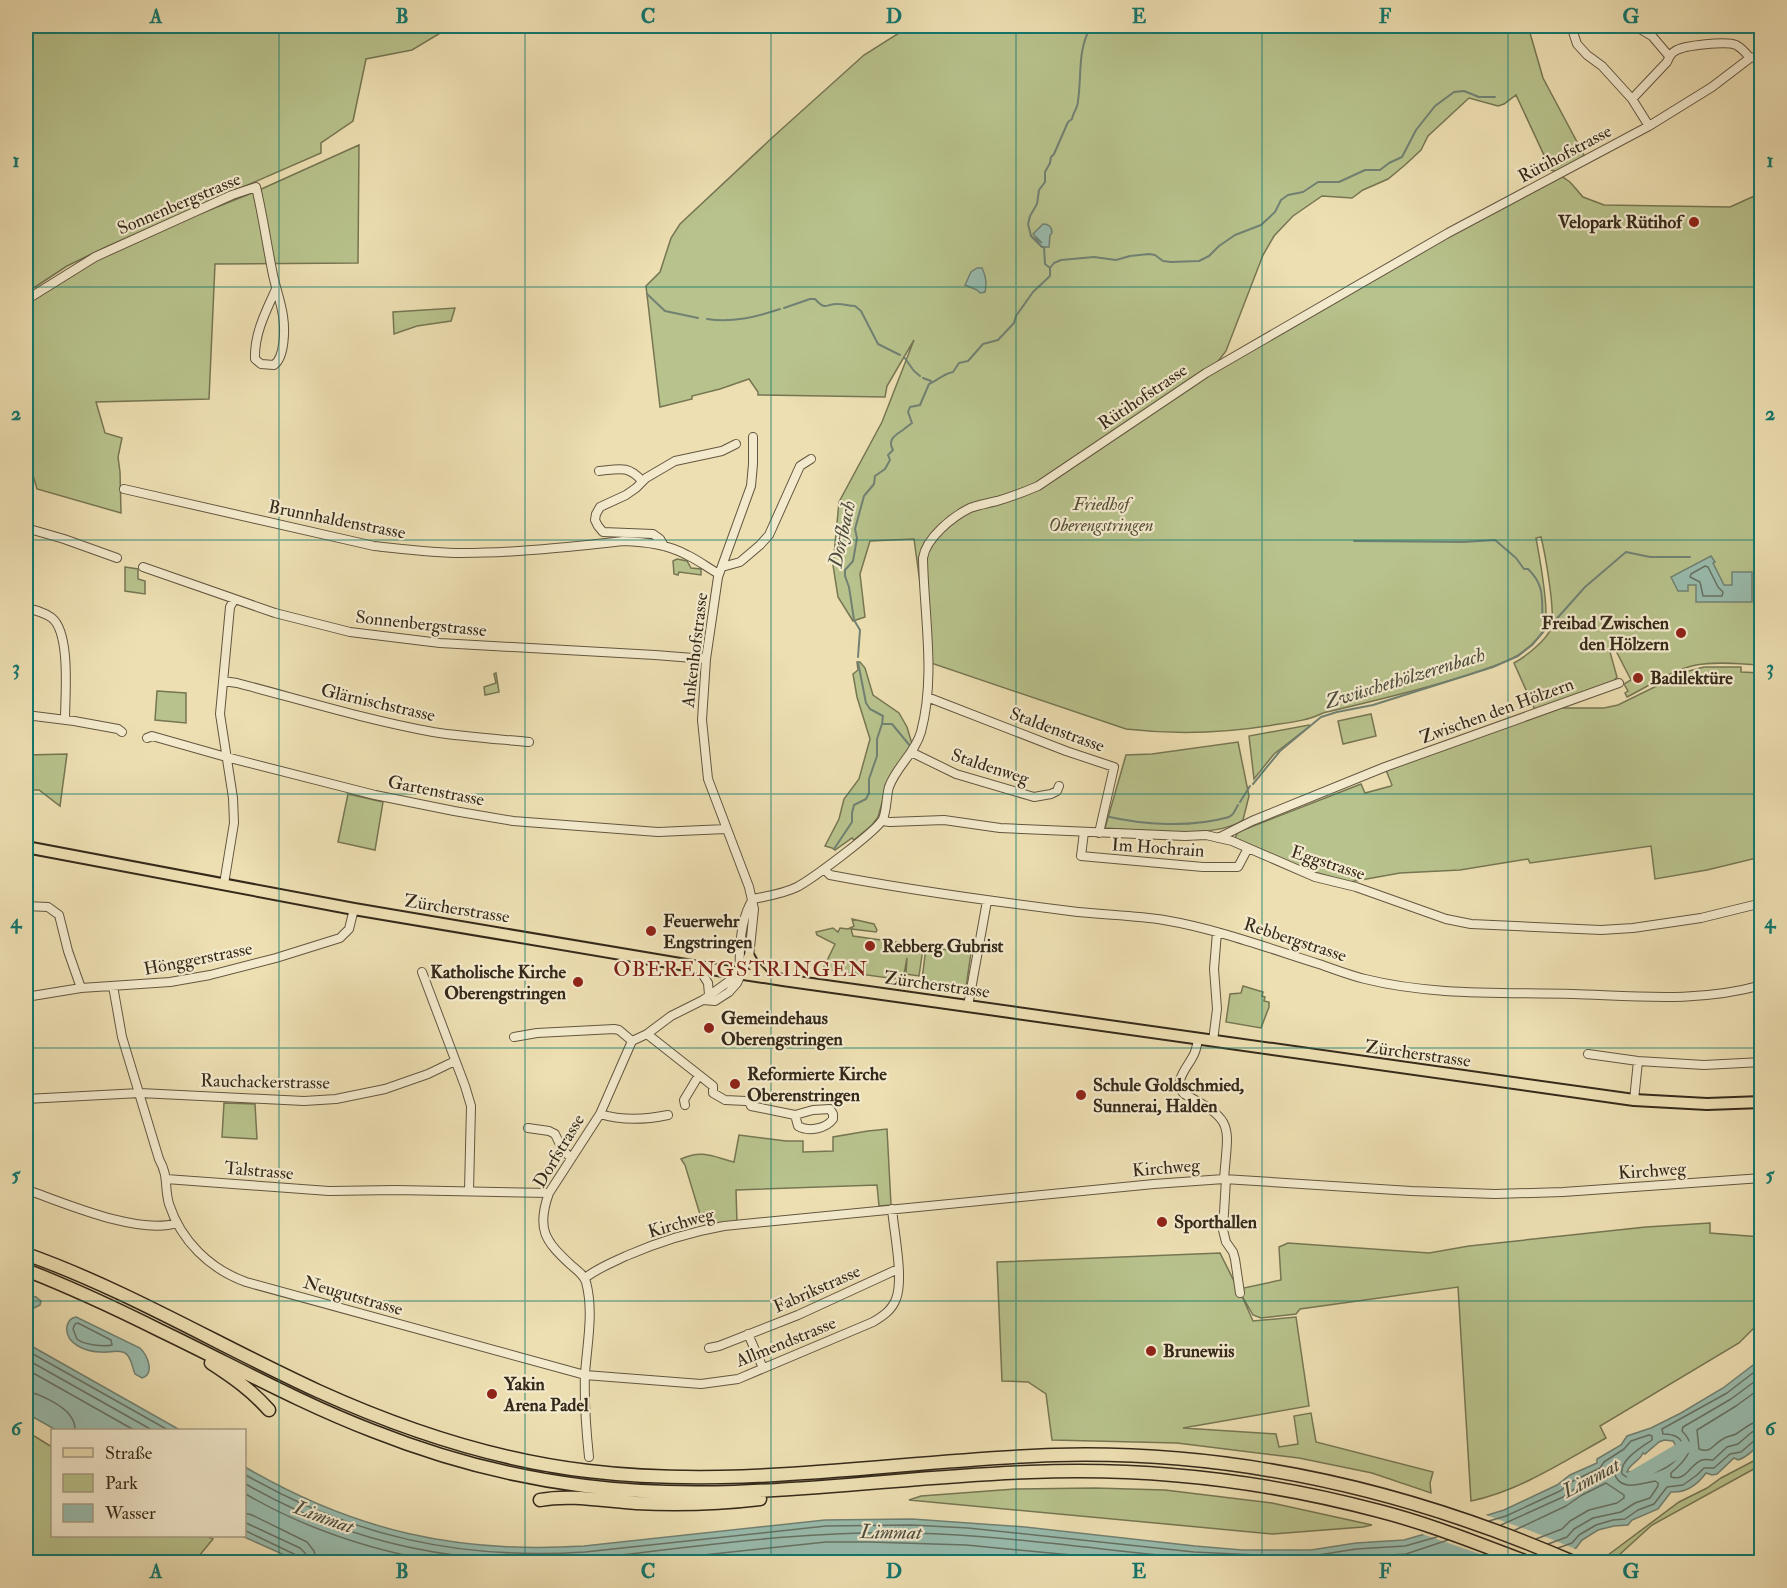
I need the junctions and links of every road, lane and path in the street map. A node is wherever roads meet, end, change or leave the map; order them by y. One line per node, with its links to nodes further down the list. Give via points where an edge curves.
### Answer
1 (1571, 26): 6 (street, via 1577,44)
2 (1635, 26): 3 (street, via 1652,36)
3 (1670, 56): 5 (street, via 1688,46 1735,44); 6 (street)
4 (1761, 56): 5 (street, Rütihofstrasse)
5 (1750, 58): 7 (street, Rütihofstrasse)
6 (1632, 99): 7 (street)
7 (1649, 126): 26 (street, Rütihofstrasse, via 1448,232 1206,373 1038,486 972,508 938,532 925,548 923,558)
8 (276, 289): 8 (street, Sonnenbergstrasse, via 283,316 283,349 280,361 274,365 261,364 255,359 255,348); 9 (street, Sonnenbergstrasse, via 256,187 95,257)
9 (26, 300)
10 (753, 437): 20 (street, Ankenhofstrasse, via 750,486)
11 (736, 444): 14 (street, via 675,461)
12 (812, 459): 20 (street, via 800,466 769,534 740,562)
13 (599, 471): 14 (street, via 627,469)
14 (642, 481): 17 (street, via 626,495 600,507 595,520 603,532 652,534)
15 (124, 489): 17 (street, Brunnhaldenstrasse, via 374,546 492,553 623,541)
16 (26, 528): 18 (street)
17 (664, 546): 20 (street, Brunnhaldenstrasse)
18 (117, 558)
19 (143, 567): 21 (street, Sonnenbergstrasse)
20 (721, 571): 23 (street, Ankenhofstrasse)
21 (234, 600): 23 (street, Sonnenbergstrasse, via 275,614 374,636); 24 (street, via 230,607)
22 (26, 609): 28 (street, via 52,618 64,643)
23 (706, 659): 36 (street, Ankenhofstrasse, via 703,746 708,778)
24 (223, 681): 31 (street, Glärnischstrasse, via 430,731); 33 (street, via 220,714)
25 (1619, 683): 39 (street, Zwischen den Hölzern, via 1385,767)
26 (927, 697): 32 (street, Rütihofstrasse, via 921,730); 38 (street, Staldenstrasse, via 1114,767)
27 (26, 715): 28 (street)
28 (65, 720): 29 (street)
29 (122, 732)
30 (147, 738): 33 (street, Gartenstrasse, via 152,736)
31 (529, 742)
32 (911, 752): 34 (street, Staldenweg, via 956,774 1034,797 1051,794); 35 (street, Rütihofstrasse, via 894,776)
33 (226, 758): 36 (street, Gartenstrasse, via 375,795 513,821 658,832); 43 (street, via 234,823)
34 (1059, 786)
35 (882, 821): 37 (street, Eggstrasse, via 944,820 1000,828); 42 (street)
36 (726, 829): 44 (street, Ankenhofstrasse)
37 (1084, 832): 38 (street, Eggstrasse); 41 (street, Im Hochrain, via 1081,856 1238,867)
38 (1099, 832): 39 (street, Eggstrasse)
39 (1218, 838): 41 (street, Eggstrasse)
40 (26, 847): 43 (main road, Zürcherstrasse)
41 (1248, 848): 46 (street, Eggstrasse, via 1315,877 1356,887 1446,920 1471,924 1633,928 1701,918)
42 (824, 869): 44 (street, via 796,887); 45 (street, Rebbergstrasse, via 830,875)
43 (224, 884): 48 (main road, Zürcherstrasse)
44 (753, 899): 50 (street); 53 (street, via 746,909)
45 (987, 901): 49 (street, Rebbergstrasse, via 1163,920); 60 (street)
46 (1761, 903)
47 (26, 906): 57 (street, via 48,907 59,915)
48 (354, 909): 51 (main road, Zürcherstrasse); 56 (street, Hönggerstrasse, via 346,933 331,941 210,975 158,984)
49 (1217, 932): 55 (street, Rebbergstrasse, via 1364,979 1405,987 1500,994 1696,997); 65 (street)
50 (749, 957): 53 (street); 54 (main road)
51 (698, 967): 53 (main road, Zürcherstrasse); 59 (street, via 708,983)
52 (422, 972): 67 (street)
53 (740, 973): 54 (main road, Zürcherstrasse); 59 (street)
54 (764, 977): 60 (main road, Zürcherstrasse)
55 (1761, 985)
56 (113, 986): 57 (street, Hönggerstrasse); 71 (street, via 122,1037)
57 (81, 988): 58 (street, Hönggerstrasse)
58 (26, 998)
59 (706, 998): 61 (street)
60 (968, 1006): 63 (main road, Zürcherstrasse)
61 (647, 1034): 64 (street); 70 (street)
62 (514, 1037): 64 (street, via 614,1029)
63 (1198, 1039): 65 (main road, Zürcherstrasse); 83 (street, via 1179,1084 1184,1094 1216,1111 1225,1124)
64 (632, 1041): 76 (street, Dorfstrasse)
65 (1213, 1041): 73 (main road, Zürcherstrasse)
66 (1588, 1054): 68 (street, Zürcherstrasse)
67 (455, 1060): 71 (street, Rauchackerstrasse, via 385,1089 336,1099); 84 (street, via 471,1106)
68 (1638, 1060): 69 (street, Zürcherstrasse, via 1704,1065); 73 (street)
69 (1760, 1062): 74 (street, Zürcherstrasse)
70 (699, 1075): 75 (street, via 684,1100); 78 (street, via 724,1100 746,1101 751,1106)
71 (140, 1094): 72 (street, Rauchackerstrasse); 82 (street)
72 (26, 1099)
73 (1634, 1100): 74 (main road, Zürcherstrasse)
74 (1761, 1102)
75 (685, 1105)
76 (600, 1114): 77 (street, via 635,1120); 80 (street, Dorfstrasse)
77 (668, 1115)
78 (795, 1115): 78 (street, via 830,1109 833,1119 829,1125 803,1129)
79 (528, 1128): 80 (street, via 555,1134)
80 (571, 1158): 86 (street, Dorfstrasse)
81 (1761, 1178): 83 (street, Kirchweg, via 1495,1194)
82 (166, 1179): 84 (street, Talstrasse, via 315,1191); 88 (street, Neugutstrasse)
83 (1225, 1179): 87 (street, Kirchweg); 93 (street, via 1223,1230 1235,1259)
84 (470, 1191): 86 (street, Talstrasse)
85 (33, 1192): 88 (street, via 107,1218 159,1226)
86 (549, 1193): 92 (street, Dorfstrasse, via 542,1219 546,1235 560,1255)
87 (892, 1209): 90 (street, Allmendstrasse); 92 (street, Kirchweg, via 702,1230 633,1253)
88 (177, 1223): 98 (street, Neugutstrasse, via 210,1264 228,1275)
89 (26, 1254): 104 (highway, via 115,1291 374,1415 468,1447 526,1461 665,1477 778,1475 1026,1456 1118,1455 1197,1461 1325,1480 1410,1502)
90 (898, 1269): 95 (street, Fabrikstrasse, via 798,1316); 97 (street, Allmendstrasse, via 896,1300 881,1317)
91 (26, 1270): 94 (highway)
92 (585, 1278): 98 (street, via 590,1299)
93 (1240, 1293)
94 (160, 1330): 99 (highway, via 241,1382); 101 (highway, via 281,1391 373,1431 460,1461 529,1477 624,1490 699,1493)
95 (748, 1334): 96 (street, Fabrikstrasse); 97 (street)
96 (709, 1348)
97 (763, 1368): 98 (street, Allmendstrasse, via 738,1378 701,1384)
98 (585, 1375): 100 (street)
99 (269, 1410)
100 (589, 1457)
101 (928, 1479): 102 (highway, via 714,1504 571,1497); 103 (highway, via 1030,1472 1141,1472 1274,1488 1381,1511)
102 (540, 1500)
103 (1527, 1563)
104 (1573, 1563)

